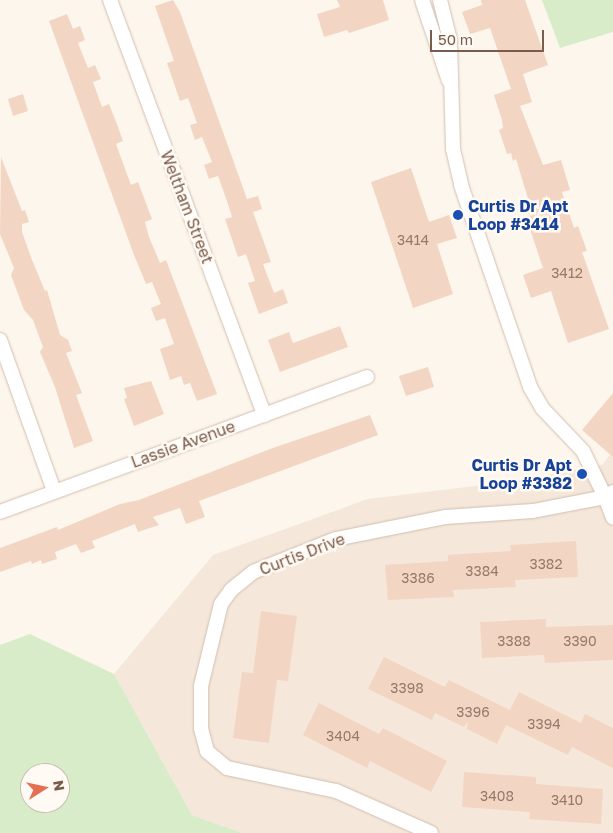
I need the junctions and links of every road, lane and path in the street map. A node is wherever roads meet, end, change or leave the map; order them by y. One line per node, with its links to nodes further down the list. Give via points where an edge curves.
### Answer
1 (110, 0): 7 (street, Weltham Street)
2 (422, 0): 4 (street)
3 (440, 0): 4 (street, via 450,40)
4 (451, 86): 9 (street, via 453,149 462,185 530,387 542,408 583,451)
5 (0, 340): 8 (street)
6 (367, 378): 7 (street, Lassie Avenue)
7 (264, 415): 8 (street, Lassie Avenue)
8 (54, 491): 10 (street, Lassie Avenue)
9 (609, 495): 11 (street); 12 (street, Curtis Drive, via 533,511 445,517 336,539 253,572 231,590 221,604 201,686 201,728 207,751 227,768 336,792)
10 (0, 512)
11 (613, 518)
12 (431, 833)

